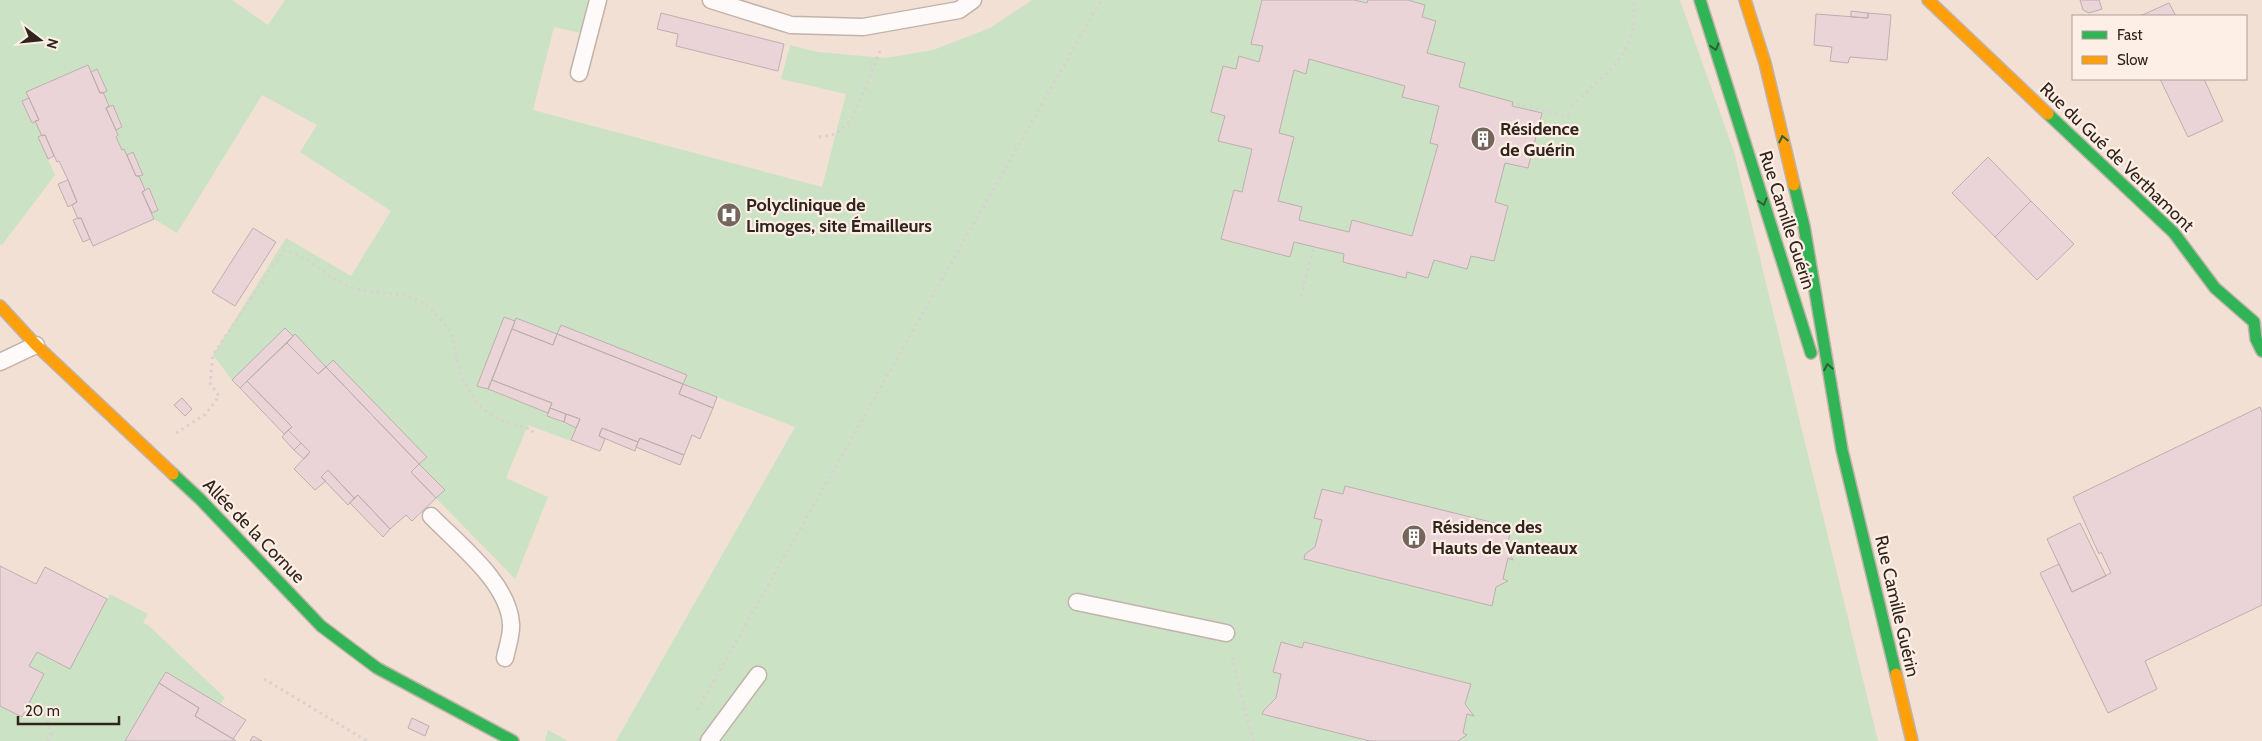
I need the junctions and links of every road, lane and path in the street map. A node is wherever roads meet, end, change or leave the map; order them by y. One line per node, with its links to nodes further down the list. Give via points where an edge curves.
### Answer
1 (598, 0): 10 (lane)
2 (711, 0): 9 (lane, via 791,25 863,26)
3 (973, 0): 9 (lane, via 959,10)
4 (1101, 0): 31 (path)
5 (1634, 0): 12 (path, via 1635,18 1629,43 1618,59)
6 (1700, 0): 23 (main road, Rue Camille Guérin, one-way to 23)
7 (1745, 0): 23 (main road, Rue Camille Guérin, one-way to 7, via 1804,226 1765,63)
8 (1928, 0): 19 (main road, Rue du Gué de Verthamont, via 2174,233 2215,288 2254,322 2256,339)
9 (890, 22): 14 (path, via 873,72 852,118 836,134)
10 (579, 73)
11 (1517, 104): 13 (path)
12 (1572, 106)
13 (1569, 117)
14 (819, 137)
15 (1314, 247): 16 (path)
16 (1301, 296)
17 (0, 306): 18 (main road, Allée de la Cornue)
18 (36, 345): 20 (lane); 34 (main road, Allée de la Cornue, via 200,499 321,626 377,668)
19 (2262, 351)
20 (0, 362)
21 (178, 431): 22 (path, via 206,414 220,396 210,383 213,355 284,250 298,253 356,289 396,293 419,300 452,334 464,383 473,398 494,417 531,429)
22 (534, 434)
23 (1842, 450): 37 (main road, Rue Camille Guérin)
24 (431, 516): 27 (lane, via 494,581 507,605 512,624)
25 (1077, 602): 26 (lane)
26 (1226, 633): 36 (path)
27 (505, 658)
28 (758, 675): 35 (lane)
29 (264, 679): 33 (path)
30 (28, 704): 32 (path, via 45,715 51,733)
31 (694, 715)
32 (48, 741)
33 (367, 741)
34 (513, 741)
35 (709, 741)
36 (1253, 741)
37 (1912, 741)

